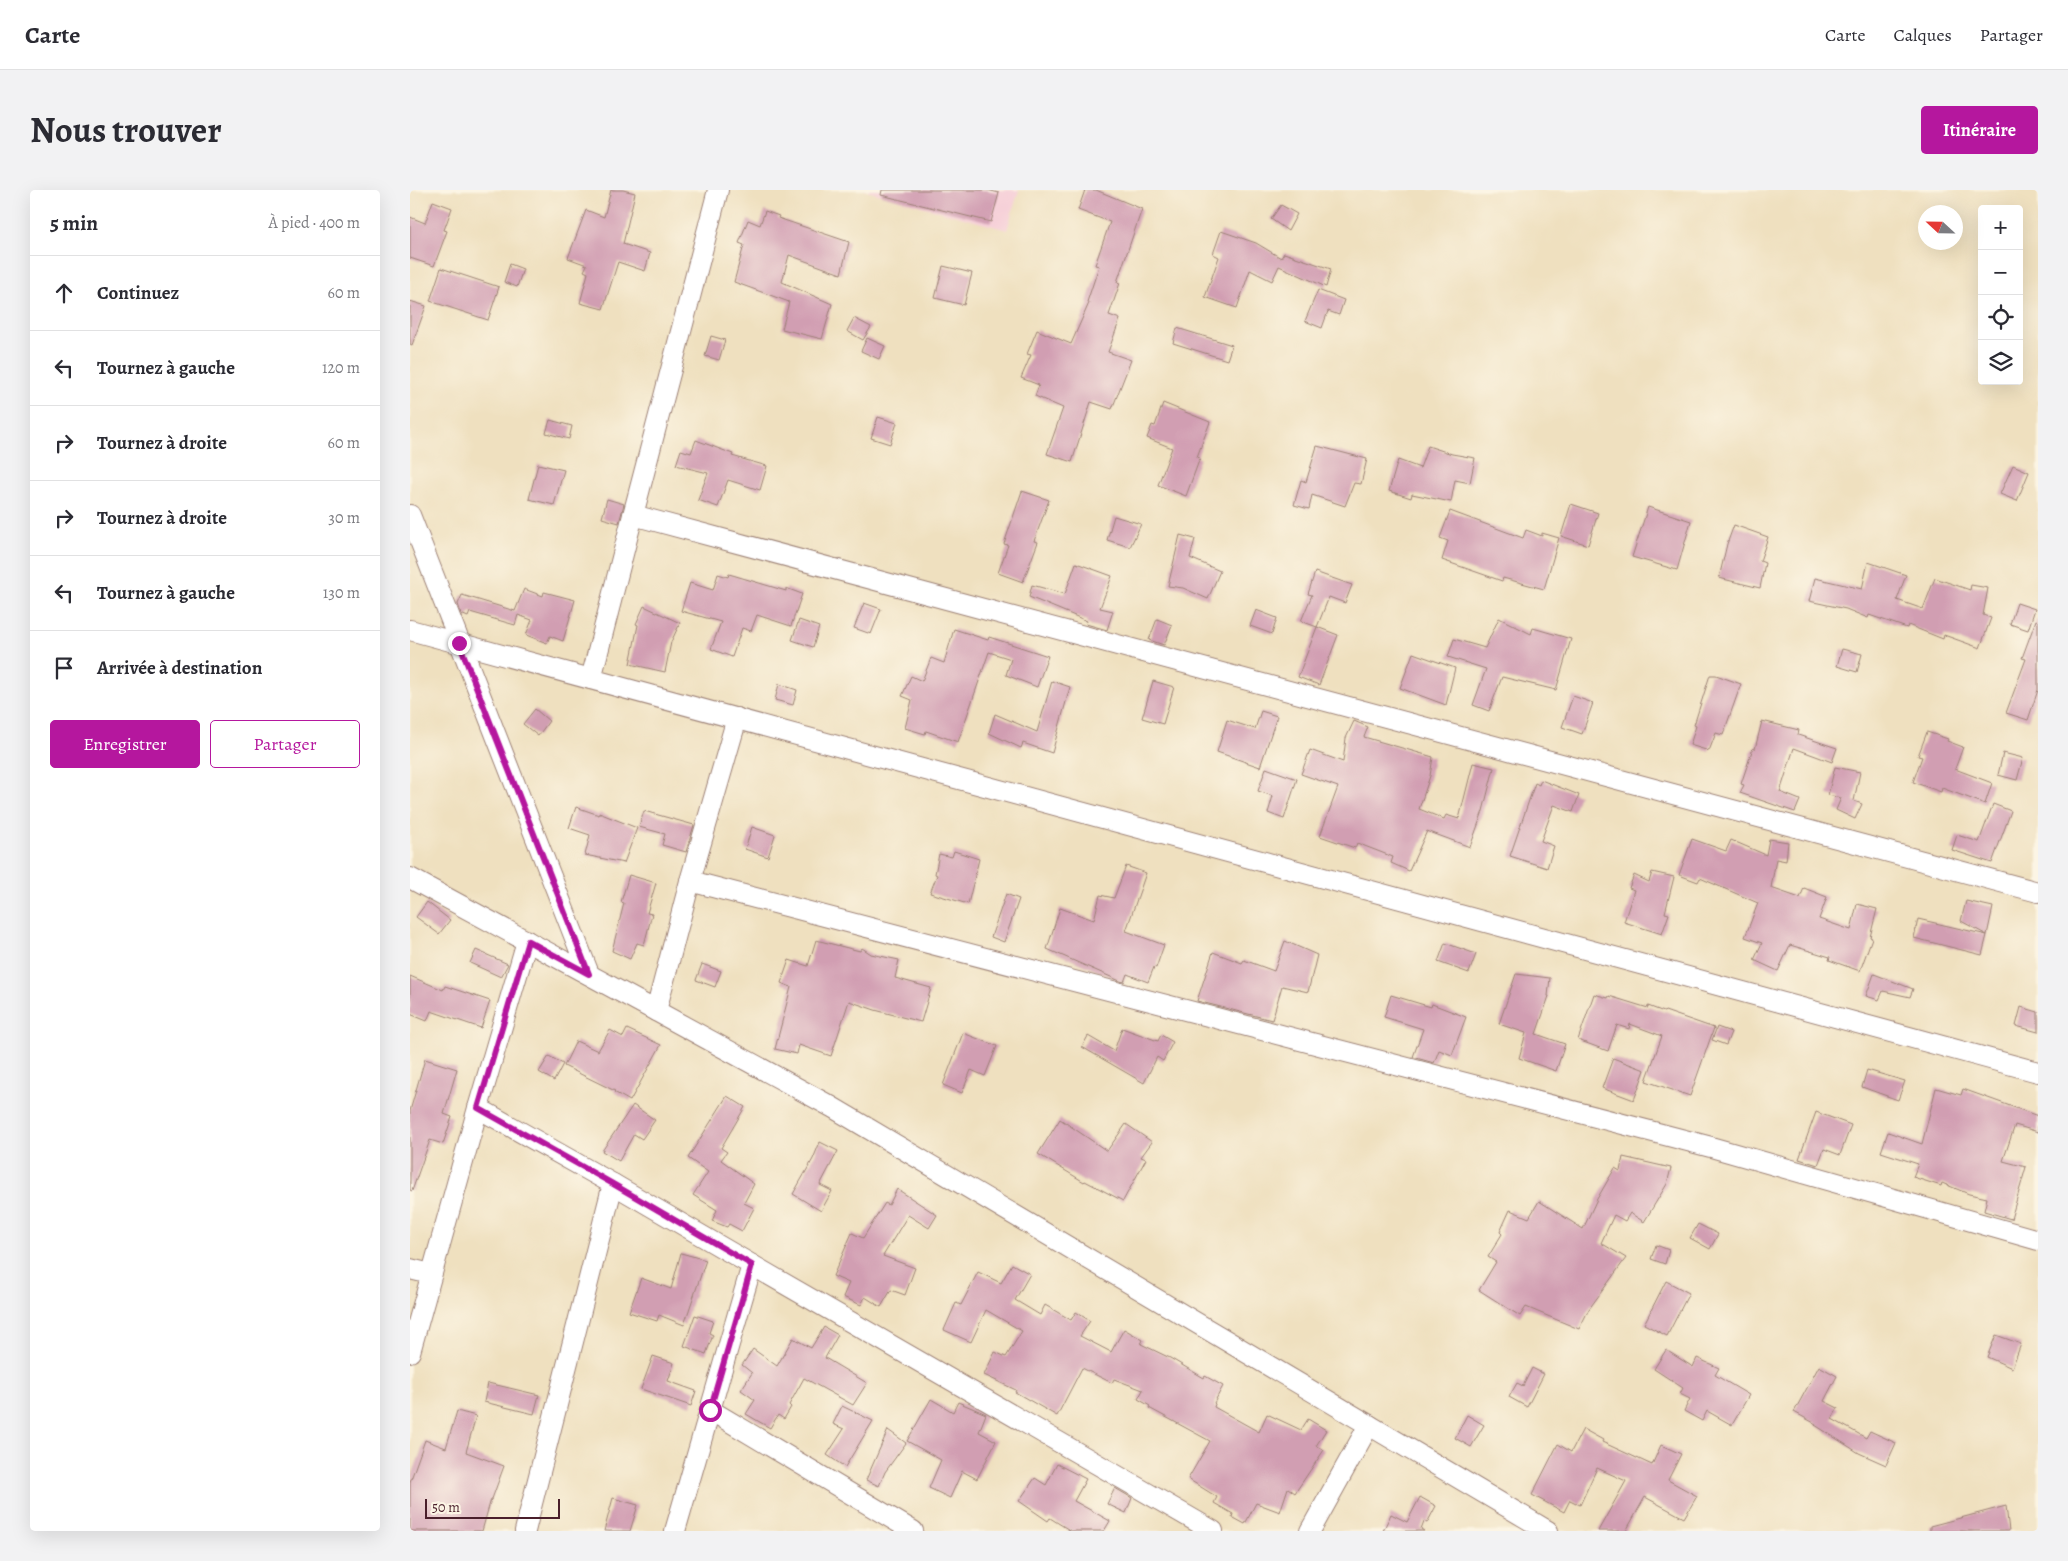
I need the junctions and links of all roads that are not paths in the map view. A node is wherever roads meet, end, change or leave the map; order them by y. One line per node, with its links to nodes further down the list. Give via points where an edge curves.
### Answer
1 (718, 190): 3 (street)
2 (410, 515): 5 (street)
3 (633, 515): 6 (street); 10 (street)
4 (410, 630): 5 (street)
5 (459, 643): 6 (street); 12 (street)
6 (591, 679): 7 (street)
7 (737, 718): 9 (street); 14 (street)
8 (410, 878): 11 (street)
9 (690, 881): 13 (street); 17 (street, via 1711,1146)
10 (2038, 892)
11 (528, 941): 12 (street); 15 (street)
12 (589, 974): 13 (street)
13 (656, 1011): 23 (street, via 832,1107)
14 (2038, 1072)
15 (478, 1108): 16 (street); 20 (street)
16 (613, 1184): 18 (street); 24 (street)
17 (2038, 1240)
18 (752, 1265): 22 (street); 27 (street)
19 (410, 1268): 20 (street)
20 (431, 1274): 21 (street)
21 (410, 1352)
22 (710, 1410): 25 (street); 26 (street)
23 (1369, 1425): 28 (street); 29 (street)
24 (525, 1531)
25 (675, 1531)
26 (913, 1531)
27 (1213, 1531)
28 (1310, 1531)
29 (1548, 1531)

